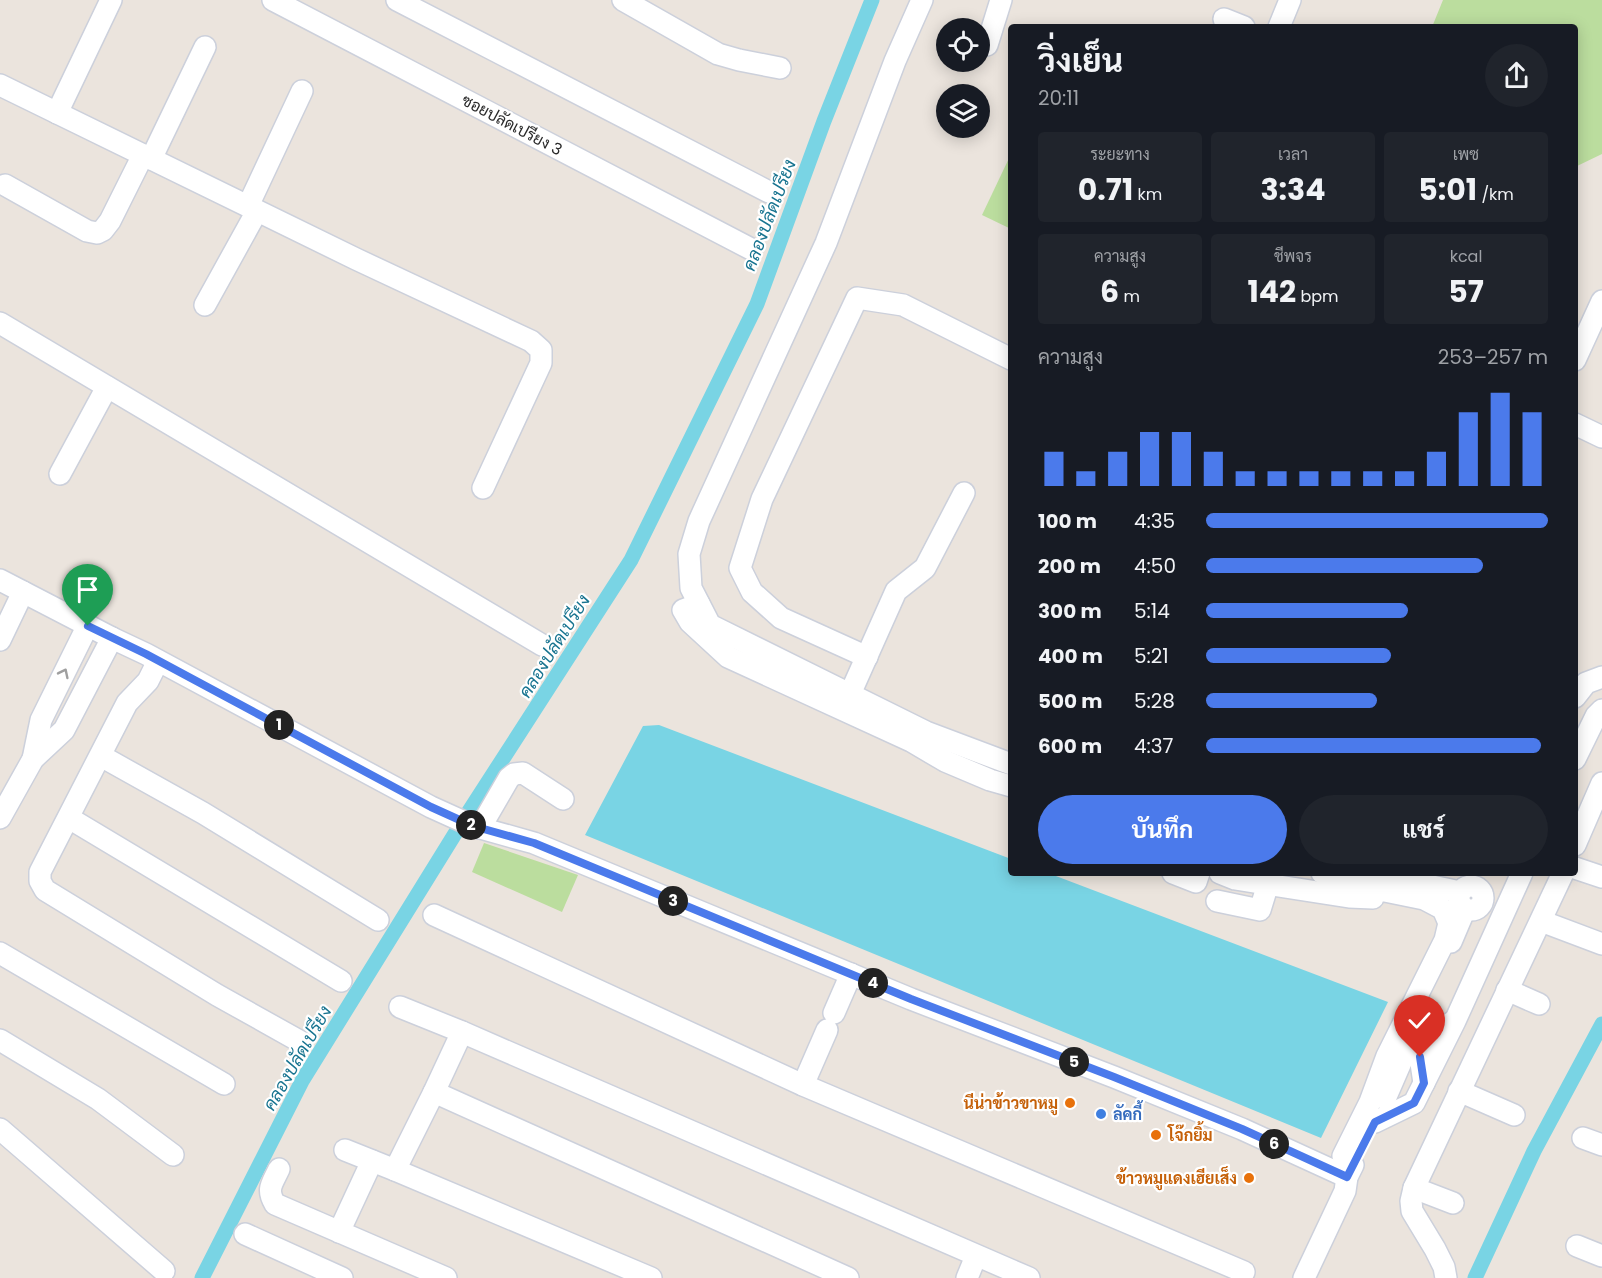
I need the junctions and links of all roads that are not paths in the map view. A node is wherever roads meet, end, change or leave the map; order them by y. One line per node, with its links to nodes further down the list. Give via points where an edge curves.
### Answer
1 (111, 0): 16 (street)
2 (273, 0): 21 (street, ซอยปลัดเปรียง 3)
3 (397, 0): 19 (street)
4 (623, 0): 13 (street, via 718,54)
5 (922, 0): 35 (street, via 826,243 699,522 689,554 691,588)
6 (1001, 0): 11 (street)
7 (1290, 0): 10 (street)
8 (1224, 19): 9 (street)
9 (1236, 24)
10 (1280, 24)
11 (990, 35)
12 (205, 47): 17 (street)
13 (780, 68)
14 (0, 86): 16 (street)
15 (302, 91): 20 (street)
16 (57, 113): 17 (street)
17 (147, 157): 18 (street, via 110,221 97,233); 20 (street)
18 (5, 185)
19 (769, 192)
20 (252, 209): 23 (street); 31 (street, via 531,341 541,350 541,363)
21 (751, 249)
22 (1602, 301): 25 (street)
23 (205, 305)
24 (0, 323): 27 (street)
25 (1578, 353)
26 (1008, 358): 41 (street, via 903,305 857,298 762,499 740,568 752,592 781,618)
27 (107, 387): 30 (street); 39 (street)
28 (1578, 425): 29 (street)
29 (1602, 437)
30 (60, 474)
31 (483, 488)
32 (964, 493): 41 (street, via 925,568 896,591)
33 (0, 580): 34 (street)
34 (23, 592): 36 (street); 38 (street)
35 (699, 604): 44 (street, via 710,625); 51 (street, via 683,610 690,622 728,657 911,741 945,761)
36 (88, 626): 37 (street); 48 (street, one-way to 36, via 41,720)
37 (112, 638): 40 (street); 48 (street, via 64,730)
38 (0, 640)
39 (542, 645)
40 (152, 657): 47 (street, via 148,681 128,704); 55 (street, via 431,807)
41 (867, 657): 44 (street)
42 (1602, 678): 43 (street, via 1586,683)
43 (1578, 692)
44 (850, 694): 49 (street, via 926,732)
45 (1602, 710): 46 (street)
46 (1578, 753)
47 (101, 756): 54 (street); 70 (street)
48 (33, 759): 53 (street)
49 (1008, 763)
50 (1602, 783): 56 (street)
51 (1008, 785)
52 (563, 799): 55 (street, via 523,773 514,774)
53 (0, 818)
54 (69, 818): 75 (street); 81 (street, via 40,872 45,890)
55 (476, 827): 74 (street, via 534,843)
56 (1578, 838)
57 (1578, 869): 64 (street)
58 (1181, 876): 59 (street, via 1196,882)
59 (1198, 876)
60 (1228, 876): 66 (street)
61 (1348, 876): 65 (street)
62 (1521, 876): 87 (street, via 1455,1021 1429,1036 1420,1057 1424,1083 1414,1103)
63 (1562, 876): 71 (street)
64 (1602, 877)
65 (1375, 879): 66 (street, via 1373,898); 67 (street); 92 (street, via 1443,909 1449,923 1445,940 1387,1056)
66 (1268, 884): 68 (street, via 1260,910)
67 (1472, 890): 87 (street)
68 (1217, 901)
69 (434, 915): 83 (street)
70 (378, 920)
71 (1541, 921): 72 (street); 76 (street)
72 (1602, 944)
73 (0, 952): 82 (street)
74 (851, 974): 83 (street); 92 (street)
75 (341, 981)
76 (1507, 990): 77 (street); 84 (street)
77 (1539, 1004)
78 (400, 1007): 79 (street)
79 (462, 1032): 85 (street); 100 (street)
80 (0, 1040): 90 (street, via 98,1099)
81 (301, 1042)
82 (224, 1084)
83 (803, 1086): 103 (street)
84 (1458, 1091): 86 (street); 95 (street)
85 (434, 1092): 94 (street); 107 (street)
86 (1514, 1115)
87 (1375, 1122): 92 (street)
88 (0, 1129): 102 (street)
89 (345, 1150): 91 (street)
90 (173, 1155)
91 (372, 1161): 94 (street); 97 (street)
92 (1345, 1166): 110 (street, via 1345,1191)
93 (279, 1169): 97 (street, via 269,1190 274,1204)
94 (395, 1170): 106 (street)
95 (1414, 1188): 96 (street); 111 (street, via 1412,1212 1444,1267)
96 (1453, 1203)
97 (339, 1232): 105 (street)
98 (245, 1234): 104 (street)
99 (1577, 1246): 101 (street)
100 (976, 1256): 108 (street); 109 (street)
101 (1602, 1256)
102 (164, 1270)
103 (1244, 1272)
104 (342, 1278)
105 (446, 1278)
106 (651, 1278)
107 (848, 1278)
108 (967, 1278)
109 (1029, 1278)
110 (1304, 1278)
111 (1446, 1278)

